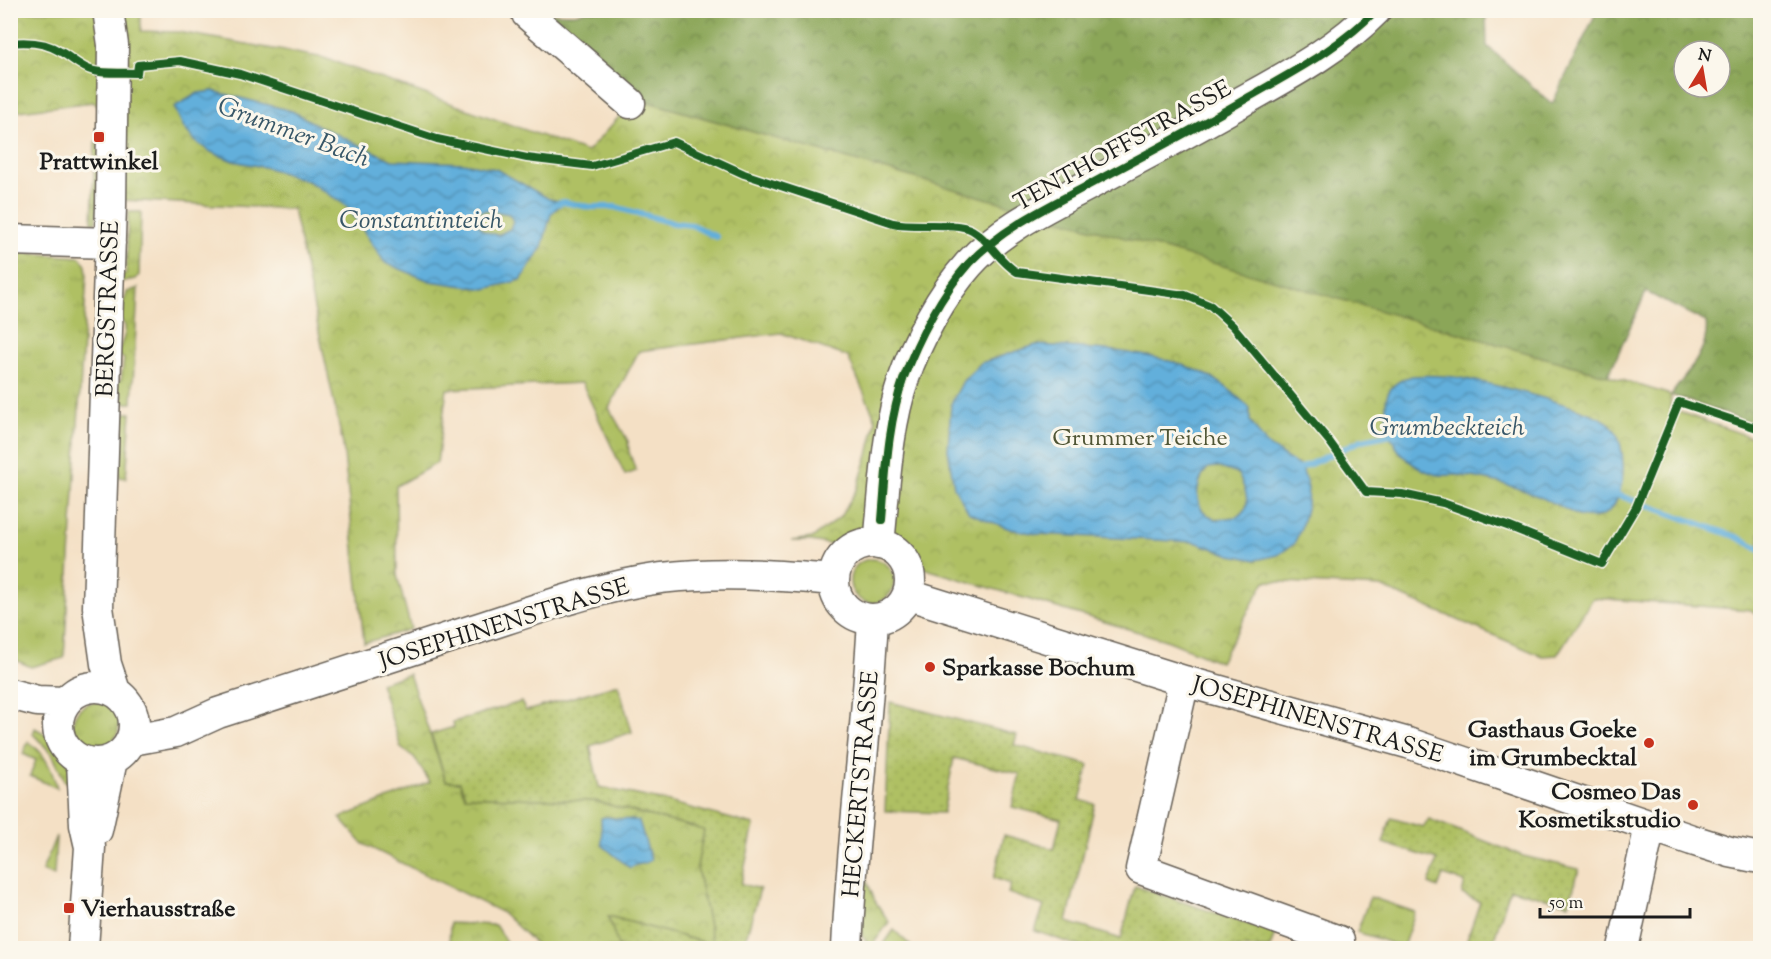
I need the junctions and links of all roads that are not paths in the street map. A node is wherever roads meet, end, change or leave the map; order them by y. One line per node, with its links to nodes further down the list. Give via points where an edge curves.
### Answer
1 (108, 10): 6 (street, BERGSTRASSE, via 113,45)
2 (526, 10): 4 (street)
3 (1376, 10): 7 (street, TENTHOFFSTRASSE, via 1326,53 1197,128 1019,223 969,263 930,321 904,378 888,449)
4 (630, 103)
5 (10, 240): 6 (street)
6 (110, 243): 10 (street, BERGSTRASSE)
7 (879, 544): 8 (street, via 857,546 848,552 840,560); 9 (street, via 905,561 911,582)
8 (834, 580): 11 (street, via 836,596 845,609); 17 (street, JOSEPHINENSTRASSE, via 752,573 638,582 575,597)
9 (909, 595): 11 (street, via 895,612); 12 (street, JOSEPHINENSTRASSE)
10 (98, 608): 14 (street, BERGSTRASSE, via 84,677); 15 (street, BERGSTRASSE, via 106,664)
11 (873, 620): 25 (street, HECKERTSTRASSE)
12 (1184, 681): 21 (street, JOSEPHINENSTRASSE, via 1408,743); 26 (street, via 1141,869 1339,941)
13 (10, 694): 14 (street, via 37,701)
14 (71, 697): 15 (street, via 93,687); 18 (street, BERGSTRASSE, via 58,720)
15 (123, 700): 17 (street, JOSEPHINENSTRASSE, via 158,714); 19 (street, BERGSTRASSE, via 135,724)
16 (10, 711): 18 (street)
17 (218, 713): 19 (street, JOSEPHINENSTRASSE)
18 (59, 734): 20 (street, via 70,753)
19 (122, 750): 20 (street, via 95,763); 22 (street, BERGSTRASSE)
20 (82, 760): 22 (street, BERGSTRASSE)
21 (1650, 826): 23 (street, JOSEPHINENSTRASSE); 27 (street)
22 (90, 847): 24 (street, BERGSTRASSE)
23 (1761, 858)
24 (83, 948)
25 (847, 948)
26 (1337, 948)
27 (1623, 948)

